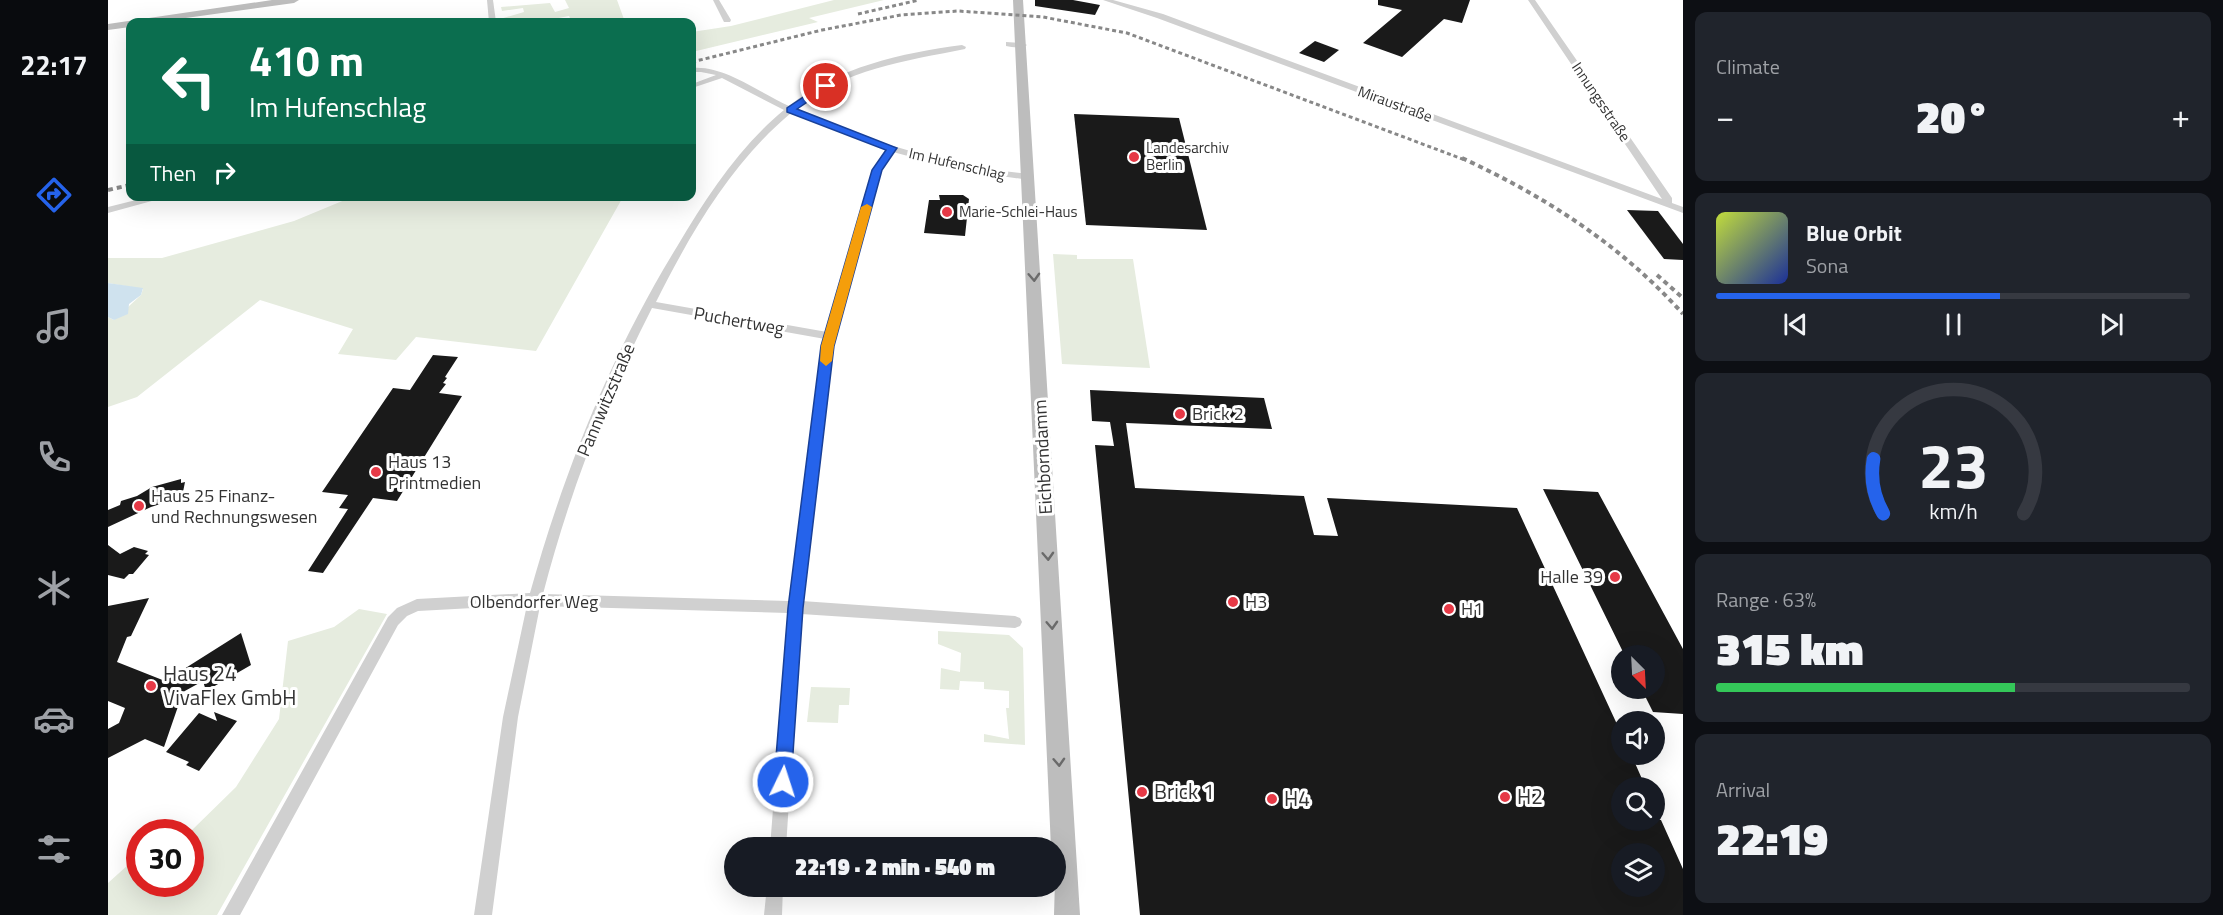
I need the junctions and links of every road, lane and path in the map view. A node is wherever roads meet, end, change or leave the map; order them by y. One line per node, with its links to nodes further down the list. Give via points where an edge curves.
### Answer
1 (294, 0): 8 (main road)
2 (490, 0): 9 (street)
3 (716, 0): 10 (street)
4 (1028, 0): 7 (main road)
5 (1106, 0): 21 (street, Miraustraße, via 1160,16)
6 (1531, 0): 21 (street, Innungsstraße, via 1667,198)
7 (1019, 5): 19 (main road, Eichborndamm, via 1016,44)
8 (166, 18)
9 (492, 18)
10 (727, 20)
11 (126, 25): 12 (main road)
12 (108, 27)
13 (962, 47): 17 (street, Pannwitzstraße, via 858,72 826,86)
14 (696, 70): 15 (street, Im Hufenschlag)
15 (721, 76): 16 (street); 17 (street, Im Hufenschlag)
16 (696, 85)
17 (790, 110): 18 (street, Im Hufenschlag); 24 (street, Pannwitzstraße, via 711,200)
18 (892, 148): 19 (street, Im Hufenschlag, via 965,167); 25 (street, via 877,170)
19 (1029, 177): 34 (main road, Eichborndamm, one-way to 34)
20 (145, 201): 22 (street)
21 (1667, 205): 23 (street, Miraustraße)
22 (108, 210)
23 (1683, 210)
24 (648, 304): 25 (street, Puchertweg); 26 (street, Pannwitzstraße, via 585,444)
25 (831, 336): 27 (street)
26 (535, 600): 27 (street, Olbendorfer Weg); 31 (street, Olbendorfer Weg, via 417,605 393,621); 32 (street, Pannwitzstraße, via 497,811)
27 (795, 608): 28 (street, Olbendorfer Weg); 29 (street)
28 (1015, 621)
29 (779, 837)
30 (774, 897): 33 (street)
31 (231, 915)
32 (483, 915)
33 (773, 915)
34 (1066, 915)

